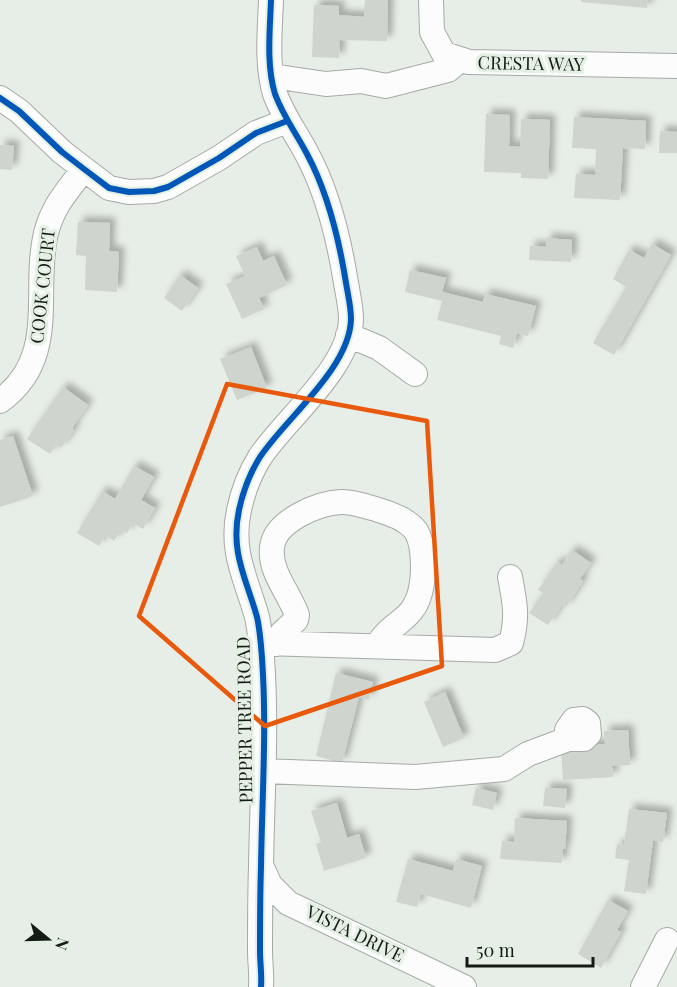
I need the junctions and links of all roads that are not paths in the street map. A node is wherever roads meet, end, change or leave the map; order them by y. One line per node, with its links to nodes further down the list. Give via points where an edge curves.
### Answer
1 (271, 0): 5 (street, PEPPER TREE ROAD)
2 (431, 0): 3 (street, CRESTA WAY, via 432,32 444,54)
3 (460, 60): 4 (street, CRESTA WAY); 5 (street, via 448,70 386,86 361,81 326,84)
4 (677, 66)
5 (272, 76): 7 (street, PEPPER TREE ROAD)
6 (0, 98): 8 (street)
7 (287, 121): 8 (street, via 256,133 168,187 153,191 109,188); 9 (street, PEPPER TREE ROAD, via 326,195 344,268 351,321)
8 (84, 169): 11 (street, COOK COURT, via 55,207 46,233 42,310 33,359 16,387)
9 (348, 335): 10 (street, via 380,348); 13 (street, PEPPER TREE ROAD, via 326,378 261,456 242,498 237,550 257,618)
10 (415, 374)
11 (0, 400)
12 (510, 577): 14 (street, via 516,606 511,643 495,650)
13 (269, 643): 14 (street); 14 (street, via 297,615 275,570 274,539 281,527 299,515 339,502 406,521 420,539 423,577 415,606); 16 (street, PEPPER TREE ROAD, via 264,686)
14 (376, 646)
15 (568, 739): 16 (street, via 528,754 504,769 415,777)
16 (264, 771): 17 (street, PEPPER TREE ROAD)
17 (261, 865): 19 (street, PEPPER TREE ROAD); 20 (street, VISTA DRIVE, via 270,885 288,903)
18 (667, 940): 21 (street)
19 (261, 987)
20 (464, 987)
21 (643, 987)

